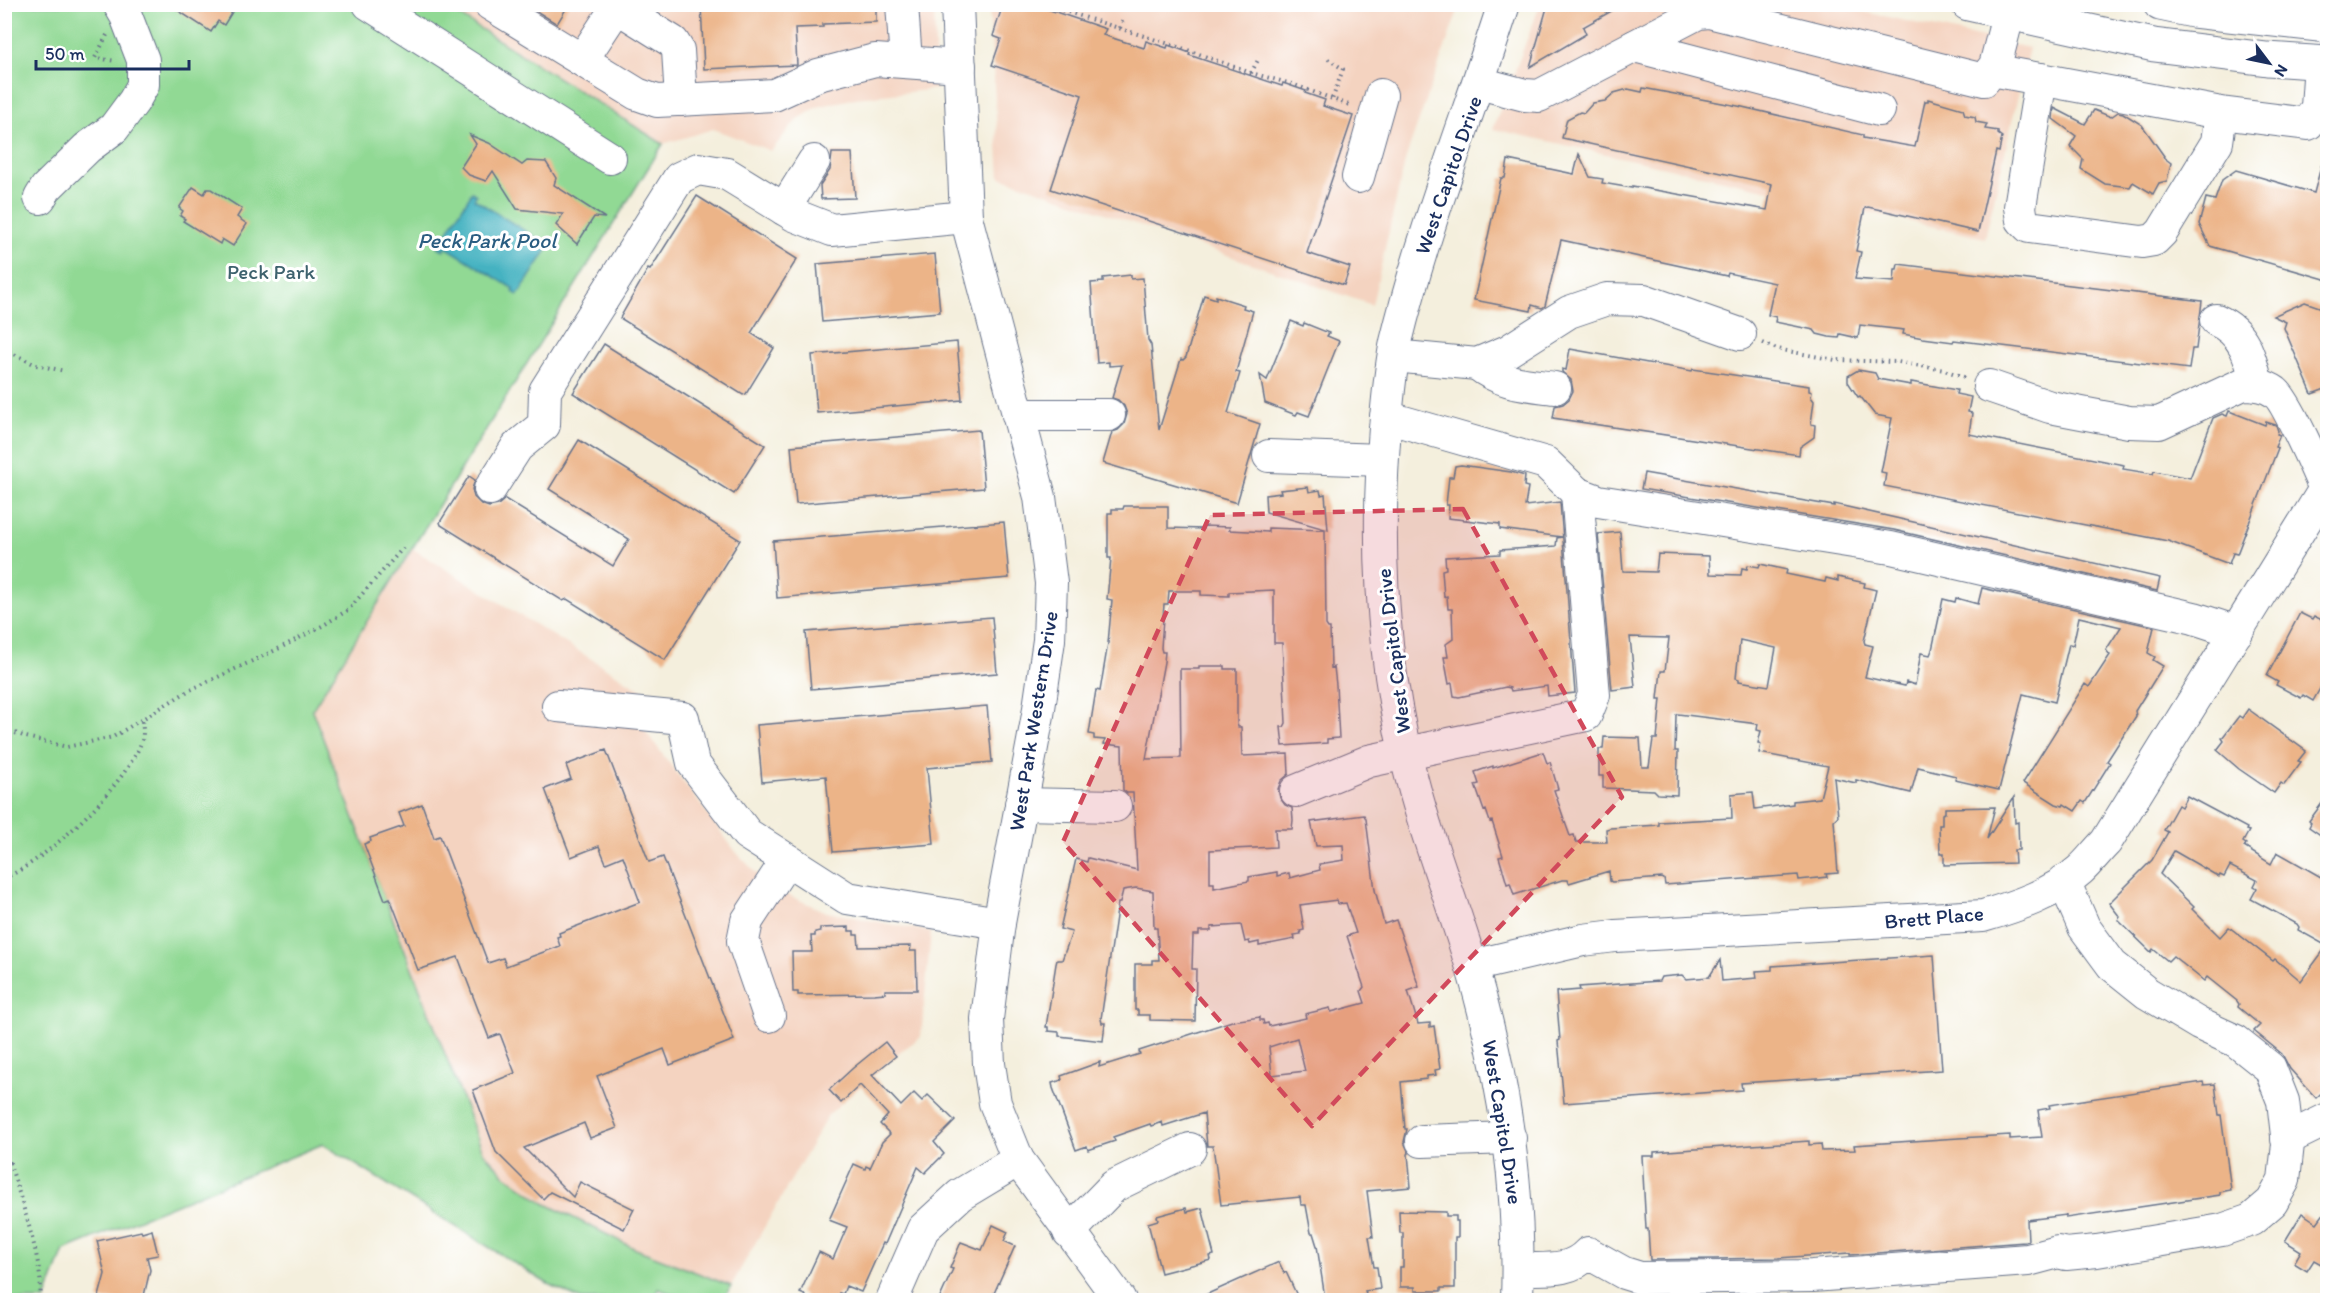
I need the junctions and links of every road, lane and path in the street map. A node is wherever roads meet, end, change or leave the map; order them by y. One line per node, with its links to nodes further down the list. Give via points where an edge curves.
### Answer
1 (119, 4): 35 (street, via 143,60 142,84 114,128 87,148)
2 (369, 4): 32 (street)
3 (490, 4): 17 (street)
4 (902, 4): 19 (street)
5 (957, 4): 21 (street, West Park Western Drive)
6 (1057, 4): 14 (path, via 1055,8)
7 (1504, 4): 25 (street, West Capitol Drive)
8 (1968, 4): 10 (main road)
9 (2160, 4): 13 (main road)
10 (2010, 9): 20 (main road, via 2154,45); 22 (street)
11 (1739, 12): 15 (street, via 1698,13); 22 (street, via 1984,80)
12 (1124, 17): 14 (path)
13 (2328, 26)
14 (1120, 28): 23 (path)
15 (1635, 46): 25 (street, via 1539,96); 30 (street)
16 (1328, 59): 27 (path, via 1343,69)
17 (582, 60): 28 (street, via 646,98); 28 (street, via 613,13 625,12 673,42 678,50)
18 (1257, 60): 23 (path)
19 (906, 62): 21 (street); 28 (street, via 875,60 818,75 774,95)
20 (2324, 63): 31 (street, via 2317,107 2308,124)
21 (960, 66): 37 (street, West Park Western Drive)
22 (1992, 69): 24 (street)
23 (1251, 73): 27 (path)
24 (2041, 79): 31 (street); 31 (street, via 2020,207 2022,220 2029,227 2142,242 2154,240 2217,142)
25 (1479, 83): 41 (street, West Capitol Drive, via 1415,275)
26 (1381, 95): 34 (street)
27 (1332, 99): 29 (path)
28 (681, 100)
29 (1349, 105)
30 (1879, 110)
31 (2221, 113)
32 (610, 158)
33 (814, 161): 36 (street)
34 (1359, 177)
35 (40, 198)
36 (784, 209): 37 (street, via 832,230); 52 (street, via 727,174 698,169 680,178 545,391 544,425 517,447)
37 (966, 217): 47 (street, West Park Western Drive)
38 (2216, 320): 44 (street, via 2229,326 2241,339)
39 (1740, 334): 42 (street, via 1644,300 1606,299 1569,312 1508,351); 45 (path, via 1777,349 1835,360 1898,362 1944,370)
40 (4, 349): 43 (path, via 36,365)
41 (1394, 356): 42 (street); 49 (street, West Capitol Drive)
42 (1477, 364): 46 (street, via 1513,383)
43 (65, 371)
44 (2257, 384): 45 (street, via 2243,384 2158,423 2129,422 2050,407); 53 (street, via 2277,394)
45 (1989, 386)
46 (1555, 388)
47 (1018, 415): 48 (street); 62 (street, West Park Western Drive, via 1040,497 1051,583 1049,640)
48 (1109, 415)
49 (1386, 417): 51 (street, West Capitol Drive); 54 (street, via 1546,463)
50 (1269, 456): 51 (street)
51 (1382, 460): 60 (street, West Capitol Drive, via 1384,622)
52 (490, 489)
53 (2326, 490): 56 (street, Brett Place)
54 (1577, 493): 56 (street, via 1598,501 1891,548 2194,618); 60 (street, via 1594,695 1586,715)
55 (404, 548): 58 (path, via 348,610 278,649 188,691)
56 (2237, 632): 66 (street, Brett Place, via 2106,842)
57 (558, 706): 64 (street, via 683,718 693,763 747,834)
58 (142, 720): 59 (path, via 113,737 67,747); 65 (path, via 142,741 124,775 68,835)
59 (4, 729)
60 (1405, 752): 61 (street, via 1369,761); 68 (street, West Capitol Drive, via 1424,826)
61 (1296, 791)
62 (1021, 804): 63 (street); 67 (street, West Park Western Drive)
63 (1115, 806)
64 (787, 860): 67 (street, via 847,898); 69 (street, via 747,921 742,941)
65 (4, 878)
66 (2064, 881): 68 (street, Brett Place, via 2018,906 1983,916 1615,936); 72 (street, via 2084,927 2112,965 2147,993 2236,1041 2270,1068 2283,1101)
67 (999, 924): 75 (street, West Park Western Drive, via 987,1019 989,1064 995,1103)
68 (1472, 966): 71 (street, West Capitol Drive, via 1490,1031)
69 (769, 1016)
70 (2328, 1119): 72 (street)
71 (1510, 1138): 73 (street); 78 (street, West Capitol Drive)
72 (2287, 1139): 78 (street, via 2284,1180 2272,1202 2251,1220 2222,1230 2097,1251 2058,1252 2028,1260 1812,1276 1640,1278 1588,1253 1580,1262 1566,1267)
73 (1422, 1141)
74 (1190, 1149): 77 (street, via 1114,1186)
75 (1018, 1160): 77 (street, West Park Western Drive); 80 (street, via 960,1195 924,1229)
76 (4, 1165): 79 (path, via 10,1163 38,1264)
77 (1069, 1232): 81 (street, West Park Western Drive)
78 (1518, 1269): 82 (street, West Capitol Drive)
79 (39, 1300)
80 (891, 1300)
81 (1120, 1300)
82 (1517, 1300)

